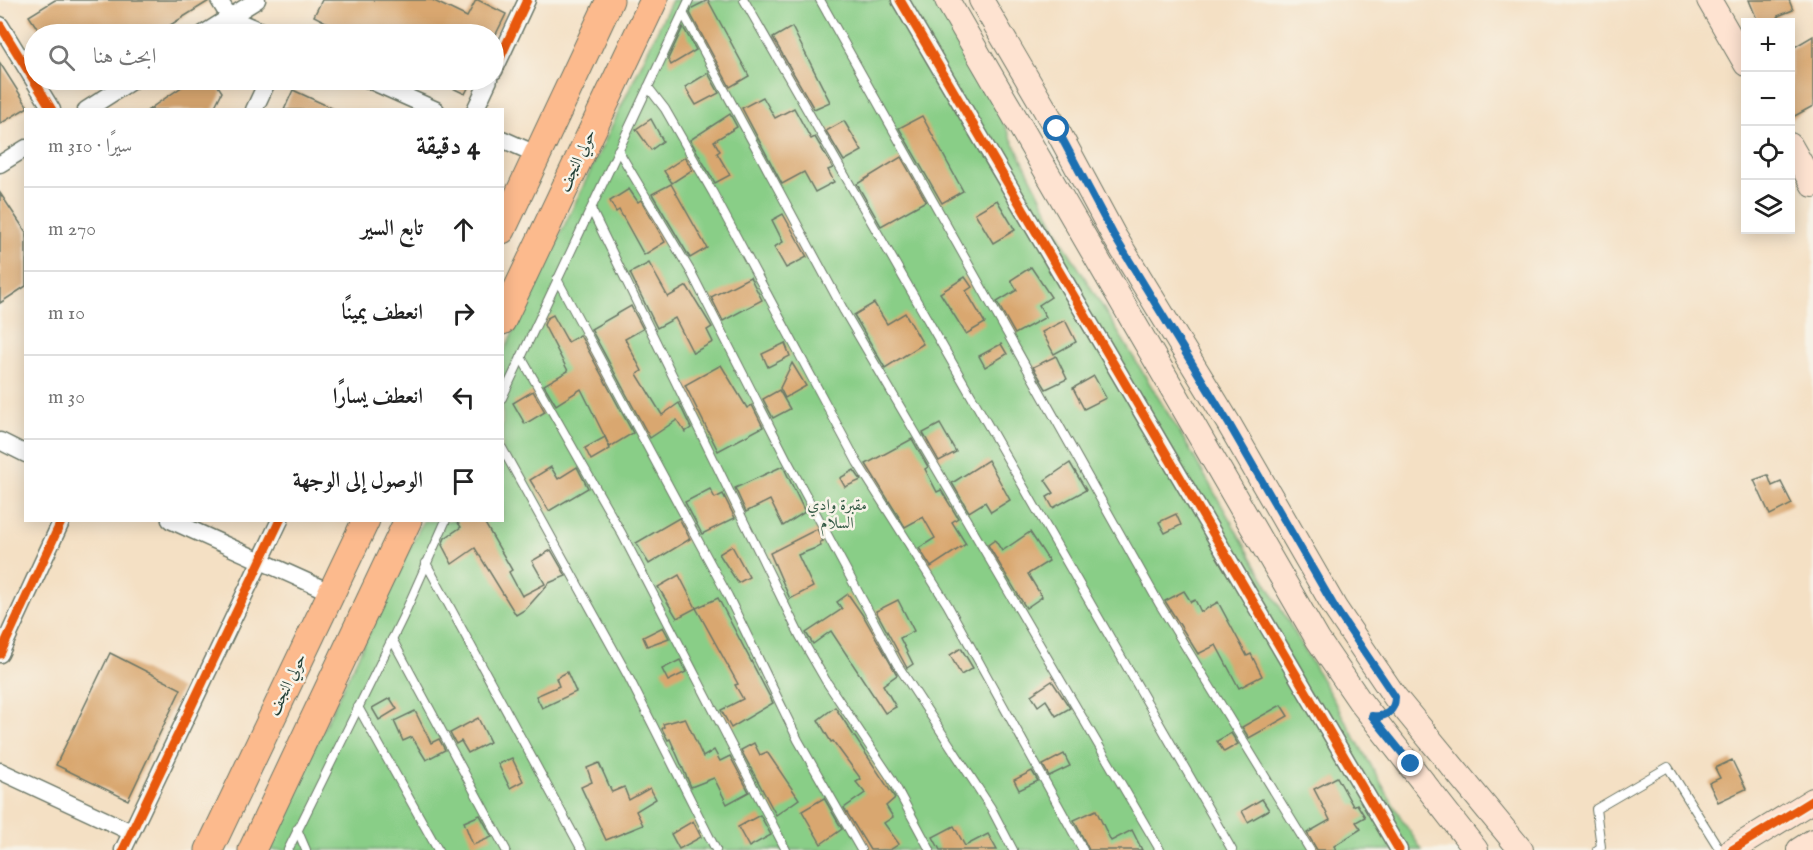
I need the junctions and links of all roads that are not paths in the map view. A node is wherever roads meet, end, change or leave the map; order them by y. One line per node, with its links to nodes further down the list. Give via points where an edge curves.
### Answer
1 (219, 0): 14 (street)
2 (257, 0): 14 (street)
3 (527, 0): 18 (street)
4 (610, 0): 36 (main road)
5 (654, 0): 42 (main road, حولي النجف)
6 (689, 0): 13 (lane)
7 (744, 0): 84 (lane)
8 (820, 0): 85 (lane, via 1154,595)
9 (900, 0): 86 (street)
10 (947, 0): 61 (main road, via 1318,640)
11 (981, 0): 59 (main road, via 1113,234 1335,608)
12 (1709, 0): 19 (main road)
13 (683, 13): 21 (lane); 83 (lane, via 844,311)
14 (230, 18): 15 (street); 16 (street)
15 (220, 24)
16 (244, 24)
17 (0, 25): 20 (street)
18 (504, 49)
19 (1741, 55)
20 (24, 64)
21 (648, 87): 34 (lane); 82 (lane, via 713,193 857,462 947,604)
22 (40, 90): 27 (street)
23 (117, 90): 28 (street)
24 (263, 90): 29 (street)
25 (391, 90): 30 (street)
26 (484, 90): 31 (street)
27 (51, 108)
28 (89, 108)
29 (255, 108)
30 (432, 108)
31 (476, 108)
32 (504, 140): 36 (street)
33 (24, 149): 37 (street)
34 (618, 150): 39 (lane); 81 (lane, via 691,272 897,664 991,808)
35 (1795, 152): 38 (main road)
36 (538, 154): 40 (main road)
37 (0, 164)
38 (1813, 185)
39 (591, 209): 41 (lane); 80 (lane, via 800,636 891,778)
40 (504, 226)
41 (557, 279): 43 (lane); 79 (lane, via 728,596 798,740)
42 (504, 317)
43 (521, 357): 44 (lane); 78 (lane, via 622,534)
44 (504, 394)
45 (0, 441): 47 (street)
46 (504, 452): 77 (lane, via 627,675)
47 (24, 453)
48 (61, 522): 58 (street)
49 (174, 522): 54 (street)
50 (279, 522): 54 (street)
51 (365, 522): 56 (main road, حولي النجف)
52 (407, 522): 71 (main road)
53 (445, 522): 55 (lane)
54 (260, 561): 56 (street); 67 (street)
55 (426, 563): 57 (lane); 76 (lane)
56 (332, 593): 70 (main road, حولي النجف)
57 (392, 639): 60 (lane); 75 (lane)
58 (0, 654)
59 (1395, 697): 61 (main road, via 1389,713); 62 (main road)
60 (358, 706): 66 (lane); 74 (lane)
61 (1372, 716): 63 (main road)
62 (1435, 744): 63 (main road, via 1419,744 1413,749); 88 (main road)
63 (1411, 764): 87 (main road)
64 (0, 771): 67 (street)
65 (1813, 800): 91 (main road)
66 (297, 829): 72 (lane); 73 (lane)
67 (131, 832): 69 (street)
68 (1813, 841): 92 (main road)
69 (123, 850)
70 (209, 850)
71 (252, 850)
72 (288, 850)
73 (306, 850)
74 (438, 850)
75 (506, 850)
76 (582, 850)
77 (716, 850)
78 (786, 850)
79 (861, 850)
80 (930, 850)
81 (1013, 850)
82 (1083, 850)
83 (1160, 850)
84 (1232, 850)
85 (1310, 850)
86 (1399, 850)
87 (1476, 850)
88 (1521, 850)
89 (1598, 850): 90 (lane, via 1602,847 1596,809 1668,767)
90 (1720, 850)
91 (1732, 850)
92 (1799, 850)

